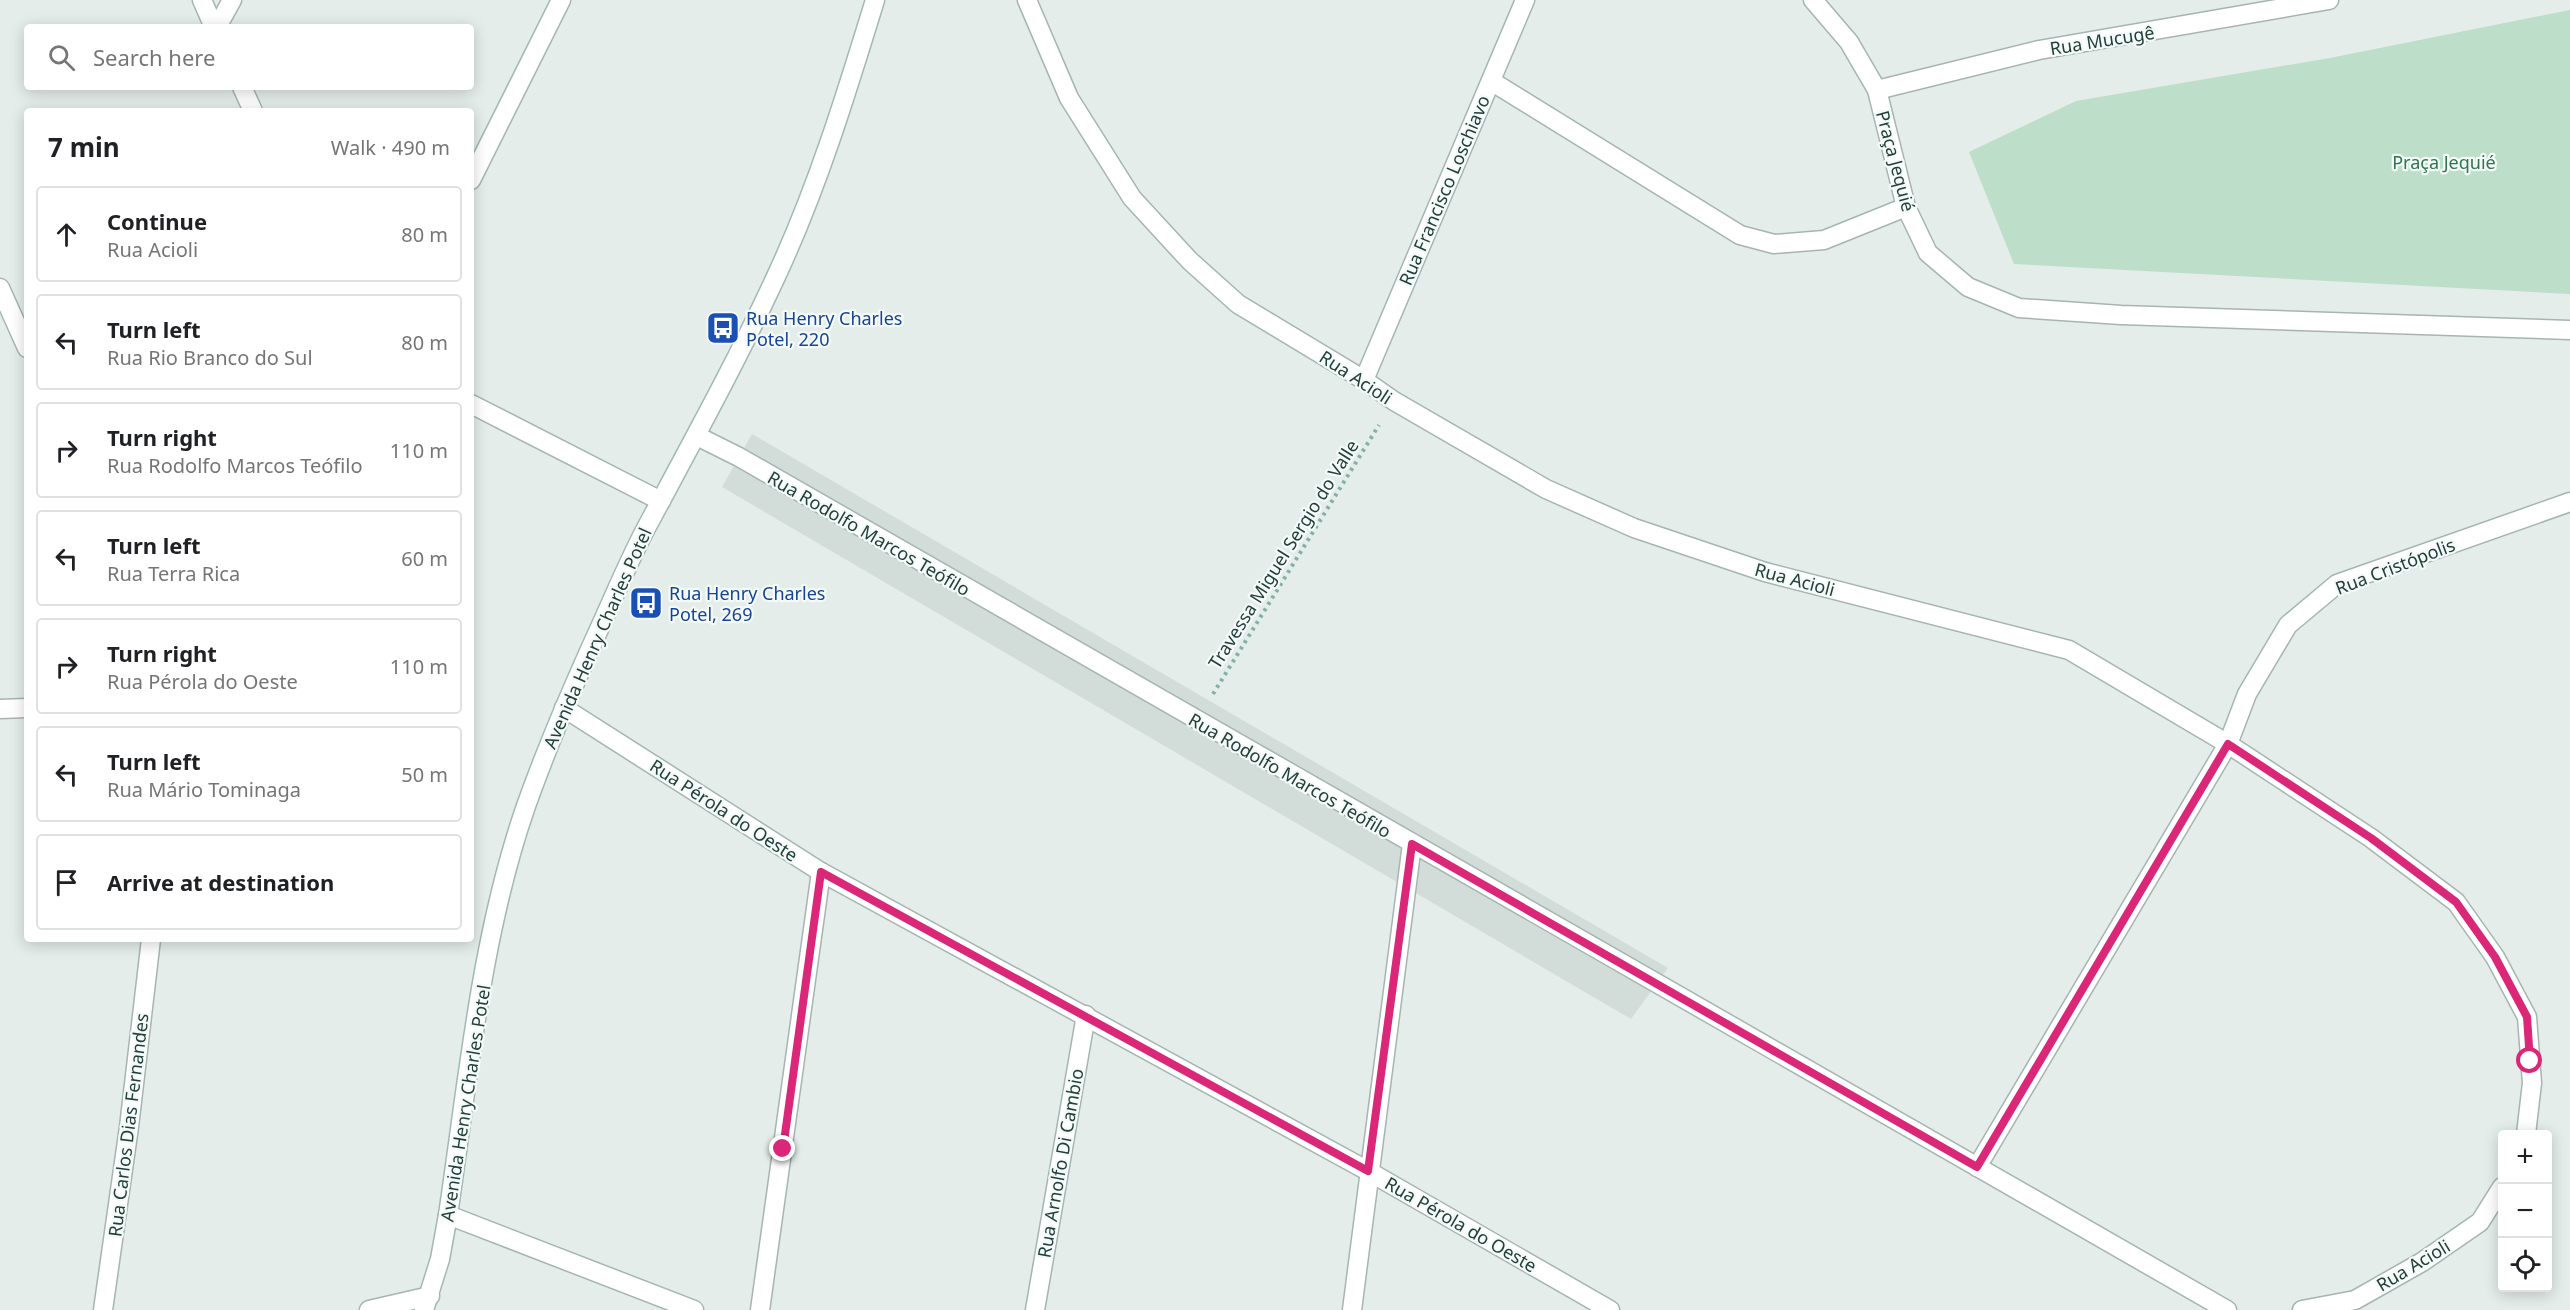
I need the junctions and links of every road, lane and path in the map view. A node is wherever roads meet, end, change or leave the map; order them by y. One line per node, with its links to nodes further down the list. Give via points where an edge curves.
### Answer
1 (202, 0): 9 (street)
2 (232, 0): 10 (street)
3 (561, 0): 15 (street)
4 (875, 0): 23 (street, Avenida Henry Charles Potel, via 838,122 780,267)
5 (1027, 0): 20 (street, Rua Acioli, via 1069,98 1132,198 1190,261 1238,304)
6 (1525, 0): 11 (street, Rua Francisco Loschiavo)
7 (1813, 0): 13 (street, Praça Jequié, via 1849,42)
8 (2329, 0): 13 (street, Rua Mucugê, via 2039,50)
9 (214, 24)
10 (218, 24)
11 (1491, 81): 16 (street, via 1740,235 1774,244 1824,240); 20 (street, Rua Francisco Loschiavo)
12 (243, 90): 14 (street)
13 (1877, 90): 16 (street, Praça Jequié)
14 (252, 108)
15 (474, 174)
16 (1906, 207): 18 (street, Praça Jequié, via 1928,253 1968,287 2019,308)
17 (0, 288): 19 (street)
18 (2570, 330)
19 (24, 341)
20 (1364, 380): 21 (street, Rua Acioli)
21 (1394, 401): 29 (path, Travessa Miguel Sergio do Valle); 30 (street, Rua Acioli, via 1546,489 1634,528 1765,572 2069,650)
22 (474, 406): 24 (street)
23 (697, 436): 24 (street, Avenida Henry Charles Potel); 29 (street, Rua Rodolfo Marcos Teófilo)
24 (662, 501): 27 (street, Avenida Henry Charles Potel, via 630,561)
25 (2570, 502): 30 (street, Rua Cristópolis, via 2337,584 2288,625 2247,694)
26 (24, 708): 28 (street)
27 (564, 708): 32 (street, Rua Pérola do Oeste); 39 (street, Avenida Henry Charles Potel, via 525,808 506,873 490,943)
28 (0, 710)
29 (1196, 721): 31 (street, Rua Rodolfo Marcos Teófilo)
30 (2228, 744): 35 (street, Rua Acioli, via 2371,838 2456,902 2495,957 2527,1017 2532,1083); 36 (street, Rua Cristópolis)
31 (1412, 844): 36 (street, Rua Rodolfo Marcos Teófilo); 37 (street)
32 (821, 872): 34 (street, Rua Pérola do Oeste); 44 (street)
33 (152, 942): 41 (street, Rua Carlos Dias Fernandes)
34 (1086, 1016): 37 (street, Rua Pérola do Oeste); 45 (street, Rua Arnolfo Di Cambio)
35 (2526, 1130)
36 (1977, 1167): 48 (street, Rua Rodolfo Marcos Teófilo)
37 (1368, 1171): 46 (street); 47 (street, Rua Pérola do Oeste)
38 (2498, 1193): 49 (street, Rua Acioli, via 2480,1222 2422,1262 2355,1300)
39 (448, 1215): 40 (street, Avenida Henry Charles Potel); 43 (street)
40 (427, 1303): 42 (street)
41 (103, 1310)
42 (369, 1310)
43 (694, 1310)
44 (760, 1310)
45 (1035, 1310)
46 (1352, 1310)
47 (1610, 1310)
48 (2227, 1310)
49 (2302, 1310)

